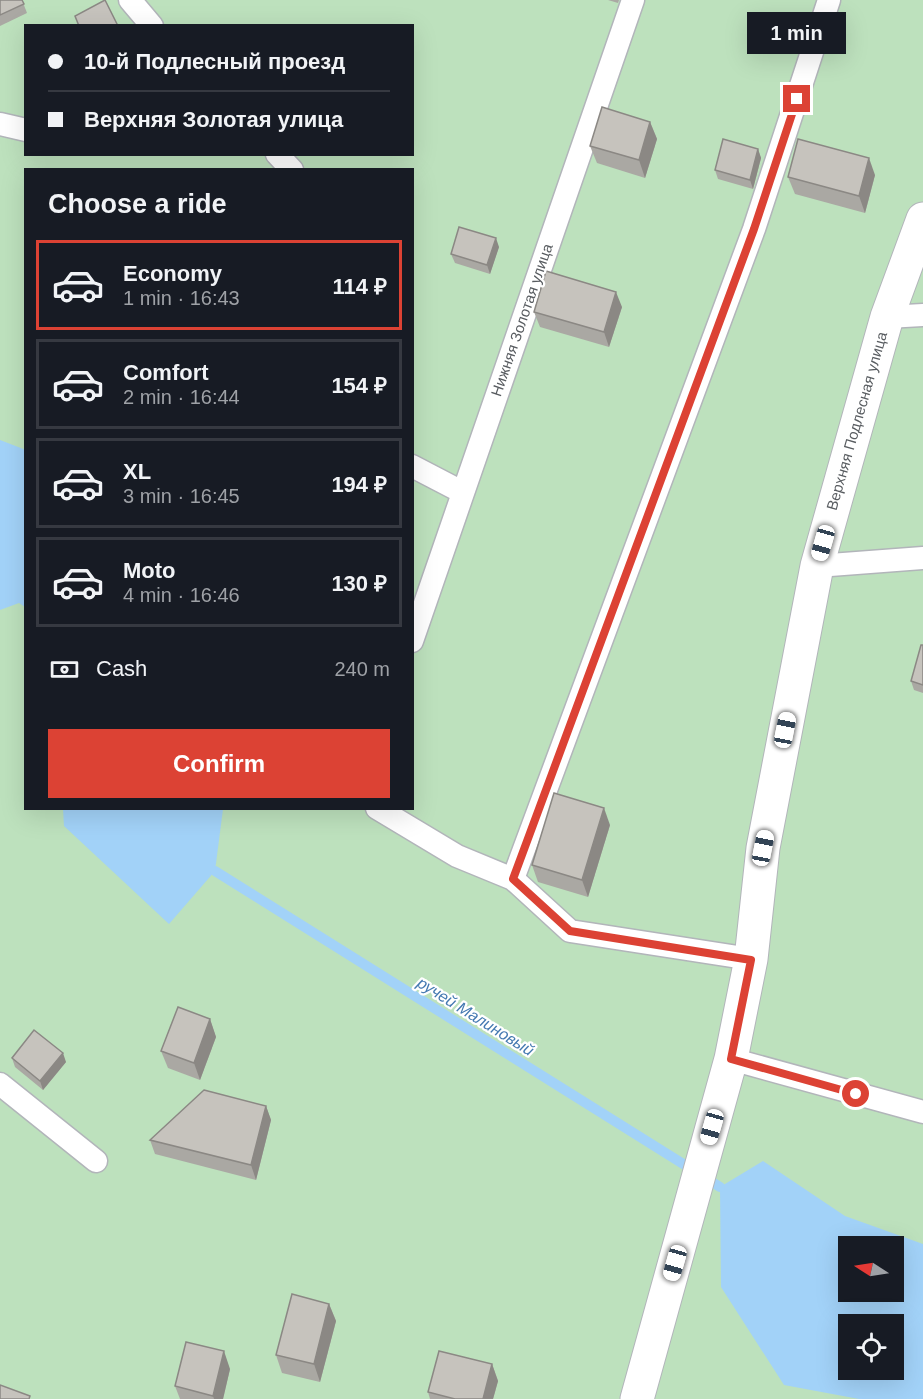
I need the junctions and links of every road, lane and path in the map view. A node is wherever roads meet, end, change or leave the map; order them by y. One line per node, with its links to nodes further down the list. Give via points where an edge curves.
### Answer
1 (130, 0): 4 (lane)
2 (633, 0): 13 (lane, Нижняя Золотая улица)
3 (829, 0): 18 (lane, via 754,229)
4 (150, 24)
5 (0, 124): 6 (lane)
6 (24, 130)
7 (279, 156): 8 (lane)
8 (290, 168)
9 (923, 219): 11 (street, Верхняя Подлесная улица)
10 (923, 315): 11 (lane)
11 (886, 317): 15 (street, Верхняя Подлесная улица)
12 (414, 467): 13 (lane)
13 (462, 492): 16 (lane, Нижняя Золотая улица)
14 (923, 558): 15 (lane)
15 (816, 566): 19 (street, Верхняя Подлесная улица, via 763,848)
16 (414, 635)
17 (380, 810): 18 (lane, via 458,856)
18 (513, 879): 19 (lane, via 570,931)
19 (751, 960): 20 (street, Верхняя Подлесная улица)
20 (731, 1059): 22 (lane); 24 (street, Верхняя Подлесная улица)
21 (0, 1084): 23 (lane)
22 (923, 1112)
23 (96, 1161)
24 (637, 1399)

